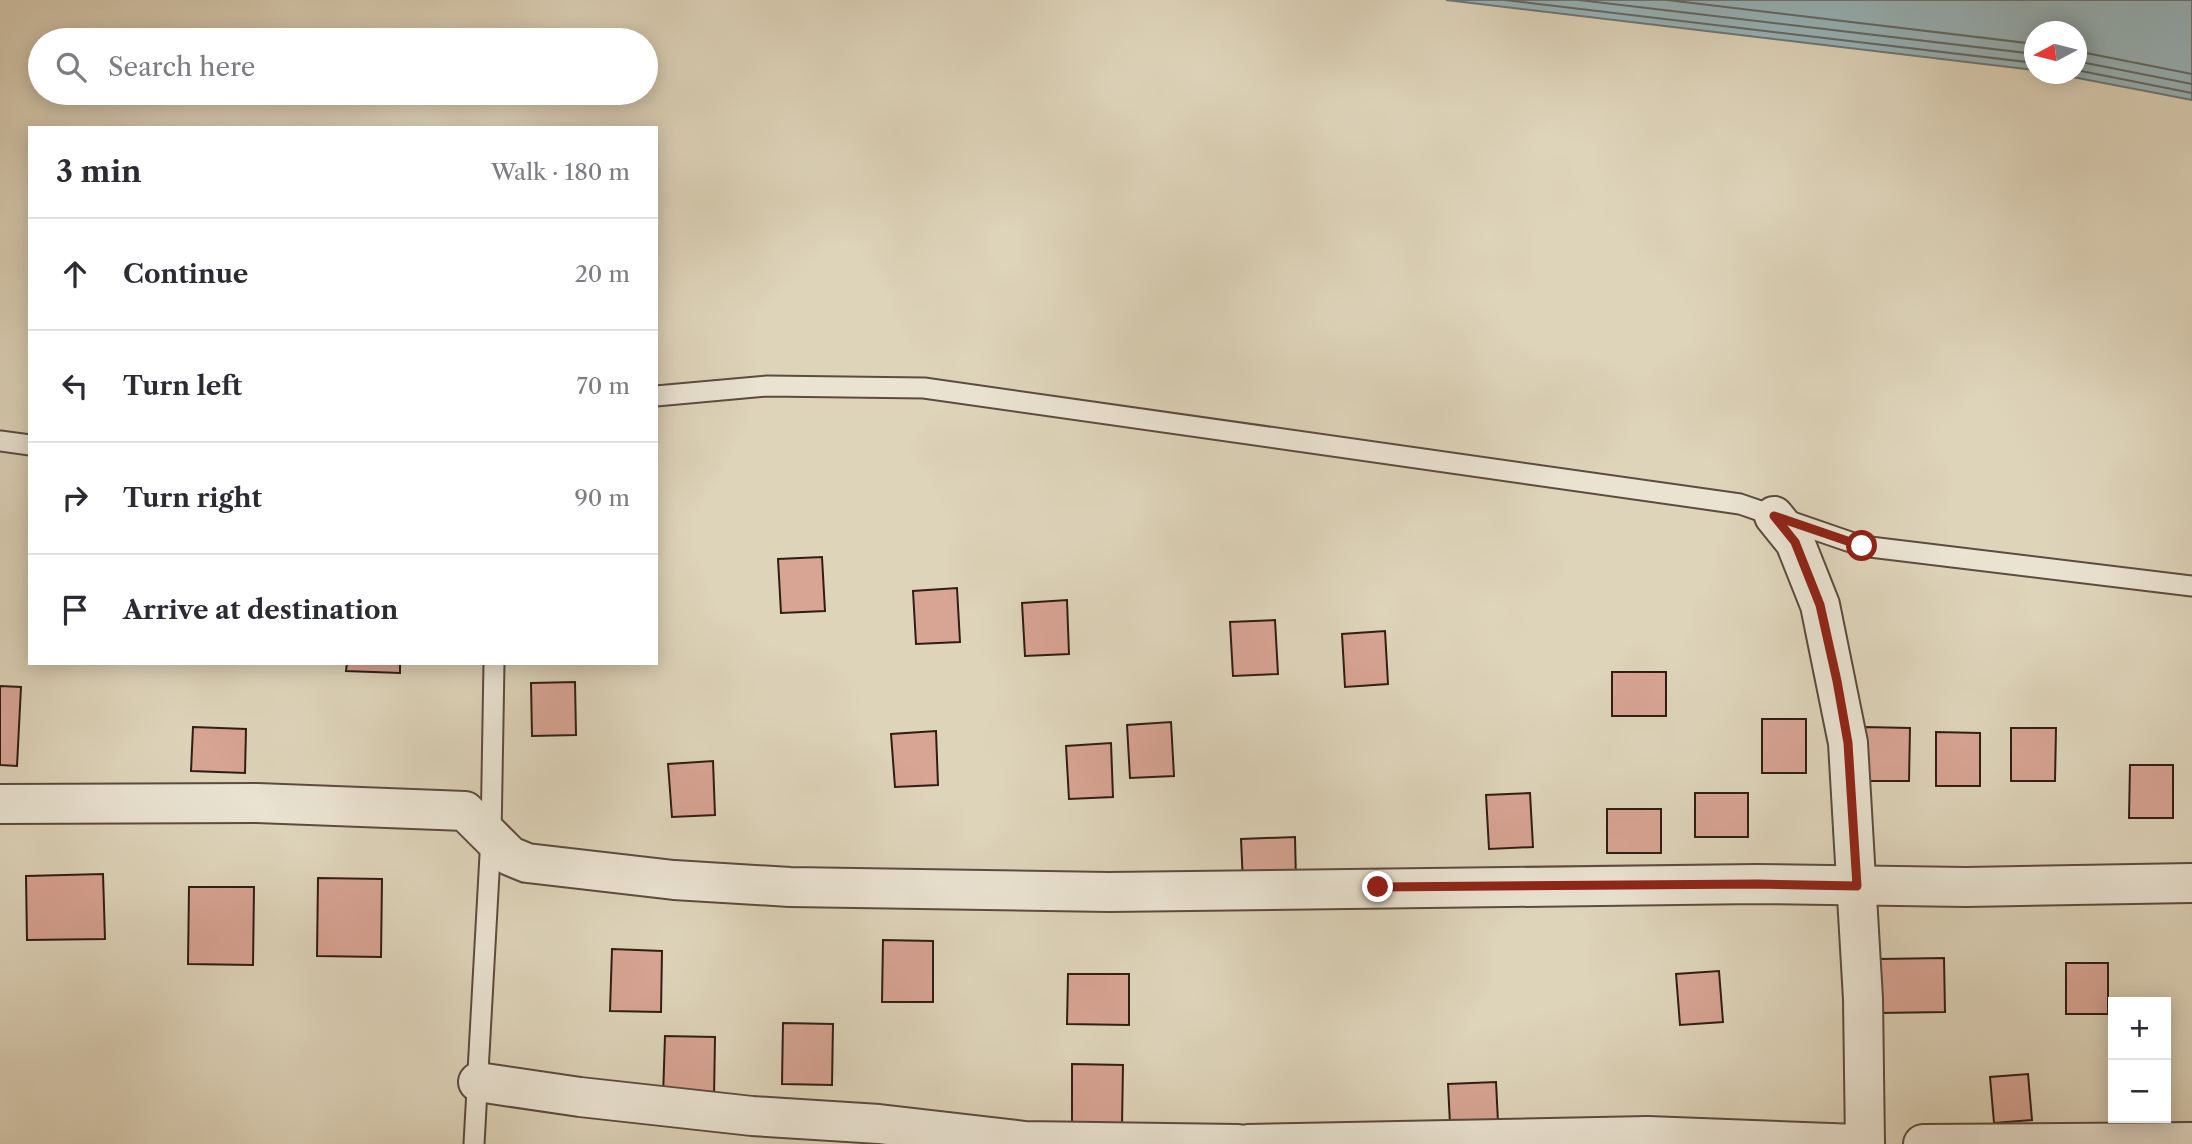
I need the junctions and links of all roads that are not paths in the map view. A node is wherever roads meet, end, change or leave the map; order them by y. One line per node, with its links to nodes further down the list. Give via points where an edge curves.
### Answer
1 (658, 396): 4 (lane, via 767,386 924,388 1740,504)
2 (0, 441): 3 (lane)
3 (28, 445)
4 (1774, 516): 5 (lane, via 1862,546); 10 (street, via 1795,542 1820,605 1848,743)
5 (2192, 586)
6 (494, 665): 8 (lane)
7 (0, 804): 8 (street, via 257,803 465,811)
8 (491, 837): 10 (street, via 510,856 527,863 674,880 790,887 1108,892); 11 (lane)
9 (2192, 883): 10 (street)
10 (1857, 886): 17 (street)
11 (478, 1082): 13 (lane); 14 (street, via 752,1116 879,1124 1025,1141)
12 (2192, 1142): 18 (street)
13 (474, 1144)
14 (1238, 1144)
15 (1248, 1144): 16 (street, via 1647,1136)
16 (1857, 1144)
17 (1865, 1144)
18 (1923, 1144)

